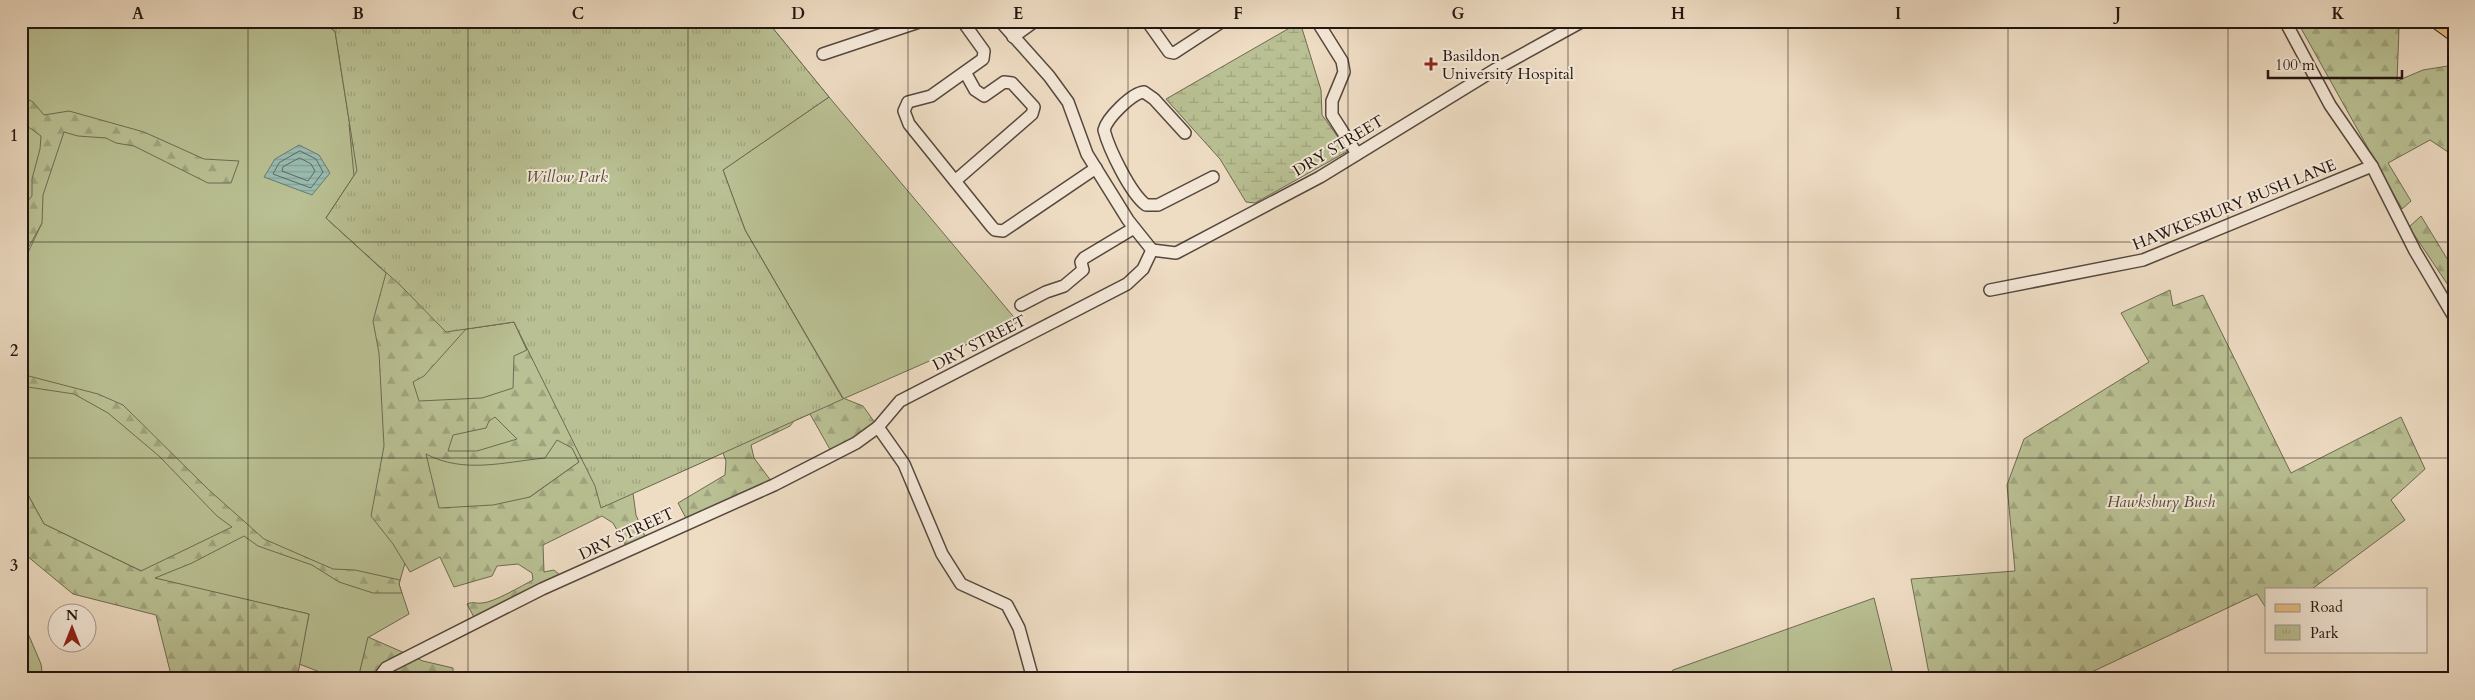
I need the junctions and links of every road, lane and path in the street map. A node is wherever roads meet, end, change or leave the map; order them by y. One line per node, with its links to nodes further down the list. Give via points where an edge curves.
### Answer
1 (922, 21): 13 (street)
2 (1000, 21): 12 (street)
3 (1035, 21): 12 (street)
4 (1147, 21): 5 (street, via 1169,52 1174,53)
5 (1223, 21)
6 (1316, 21): 16 (street, via 1342,61 1344,72 1332,101 1332,115)
7 (1583, 21): 16 (street, DRY STREET, via 1496,69)
8 (2285, 21): 17 (street, via 2330,104)
9 (2436, 21): 11 (main road)
10 (967, 23): 14 (street, via 985,55)
11 (2454, 34)
12 (1013, 37): 18 (street, via 1068,102 1087,154)
13 (823, 54)
14 (965, 72): 20 (street, via 931,96 908,102 904,111 909,124); 20 (street, via 975,90 984,96 1004,82 1012,83 1034,107 1032,114)
15 (1185, 133): 21 (street, via 1144,92 1136,94 1110,118 1104,130 1106,137)
16 (1356, 154): 24 (street, DRY STREET, via 1320,177 1176,253)
17 (2372, 166): 25 (street, HAWKESBURY BUSH LANE, via 2143,260); 27 (street, via 2415,251)
18 (1096, 168): 20 (street, via 999,231 992,227); 22 (street)
19 (1213, 177): 21 (street, via 1154,206 1142,202)
20 (955, 181)
21 (1130, 184): 22 (street)
22 (1112, 194): 23 (street)
23 (1134, 228): 24 (street); 26 (street, via 1084,258 1081,262 1083,270 1064,286)
24 (1152, 250): 28 (street, DRY STREET, via 1143,269 1127,284 900,401)
25 (1990, 290)
26 (1021, 306)
27 (2454, 316)
28 (878, 427): 29 (street, DRY STREET, via 856,443 774,485 542,588 476,621 386,668); 30 (street, via 904,464 942,554 960,584 1006,605 1018,628)
29 (378, 679)
30 (1033, 679)

